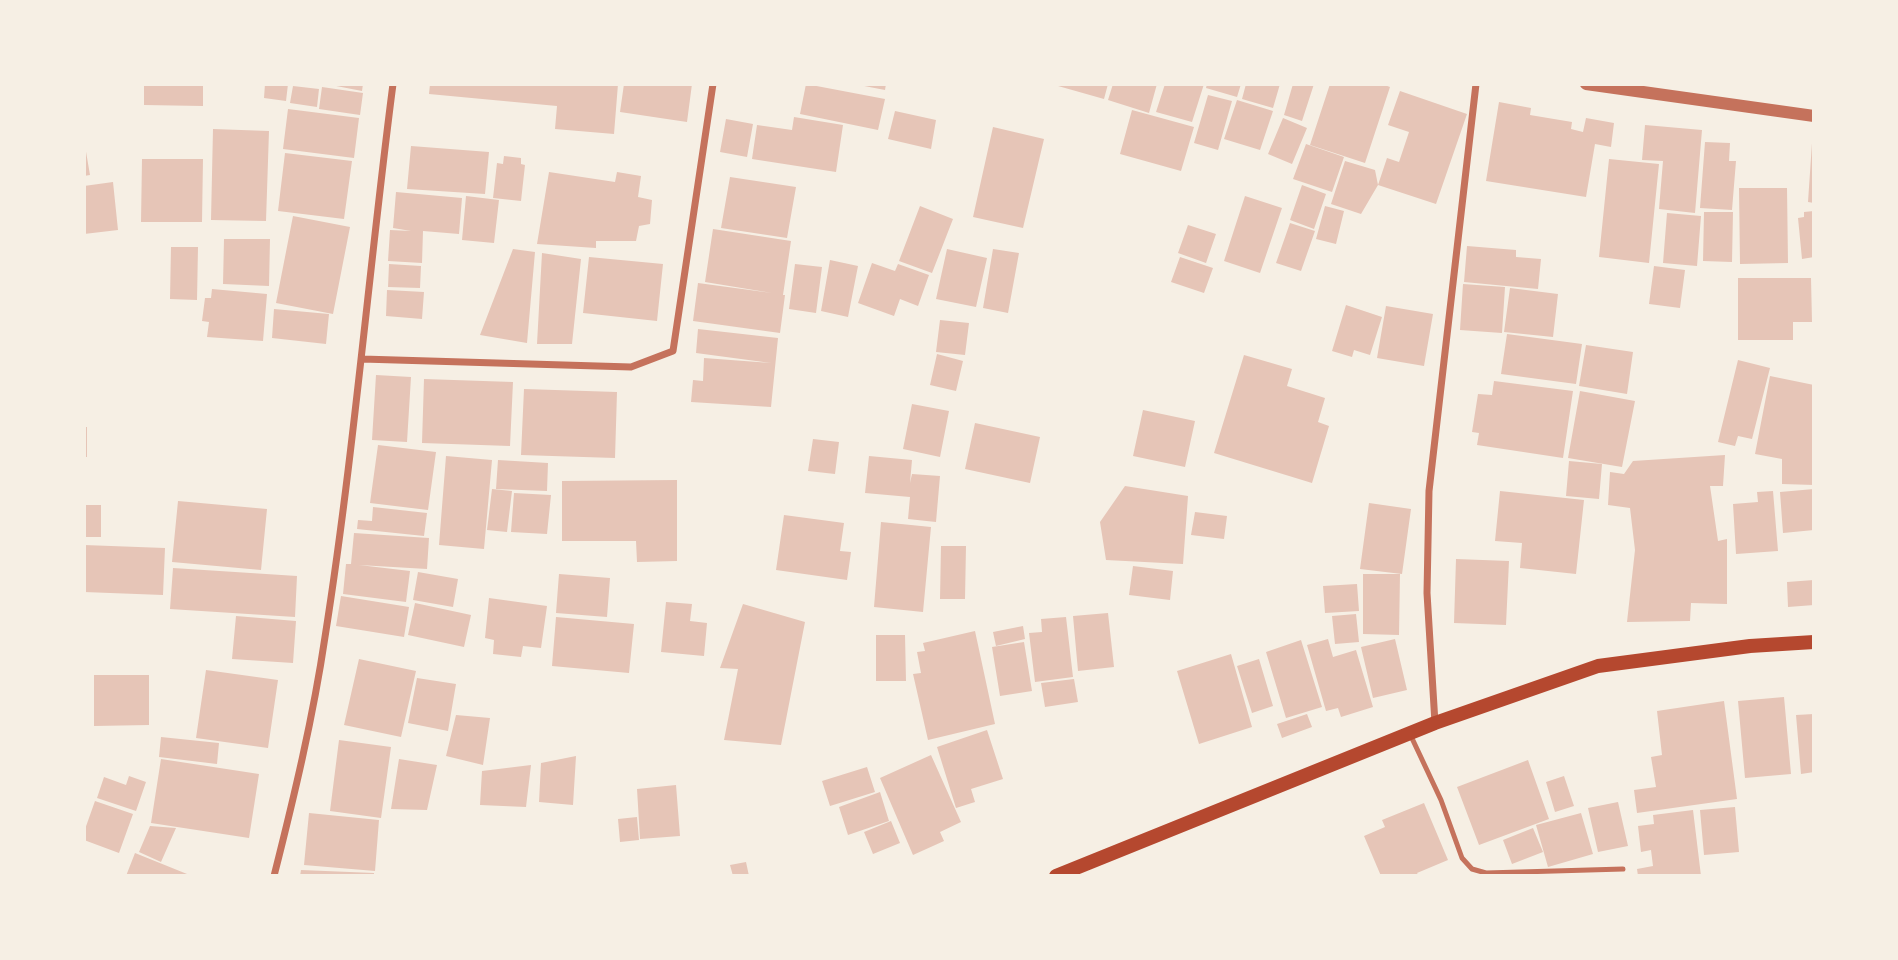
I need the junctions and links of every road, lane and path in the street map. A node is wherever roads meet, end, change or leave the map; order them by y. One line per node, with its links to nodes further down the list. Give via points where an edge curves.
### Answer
1 (393, 84): 6 (street)
2 (713, 84): 6 (street, via 673,351 631,367)
3 (1476, 84): 8 (street, via 1429,491 1427,593)
4 (1586, 84): 5 (street)
5 (1814, 116)
6 (362, 359): 11 (street, via 325,638)
7 (1814, 642): 8 (main road, via 1598,666)
8 (1434, 723): 9 (main road)
9 (1409, 733): 10 (lane, via 1462,858 1472,869 1486,873); 12 (main road)
10 (1623, 869)
11 (274, 876)
12 (1056, 876)

